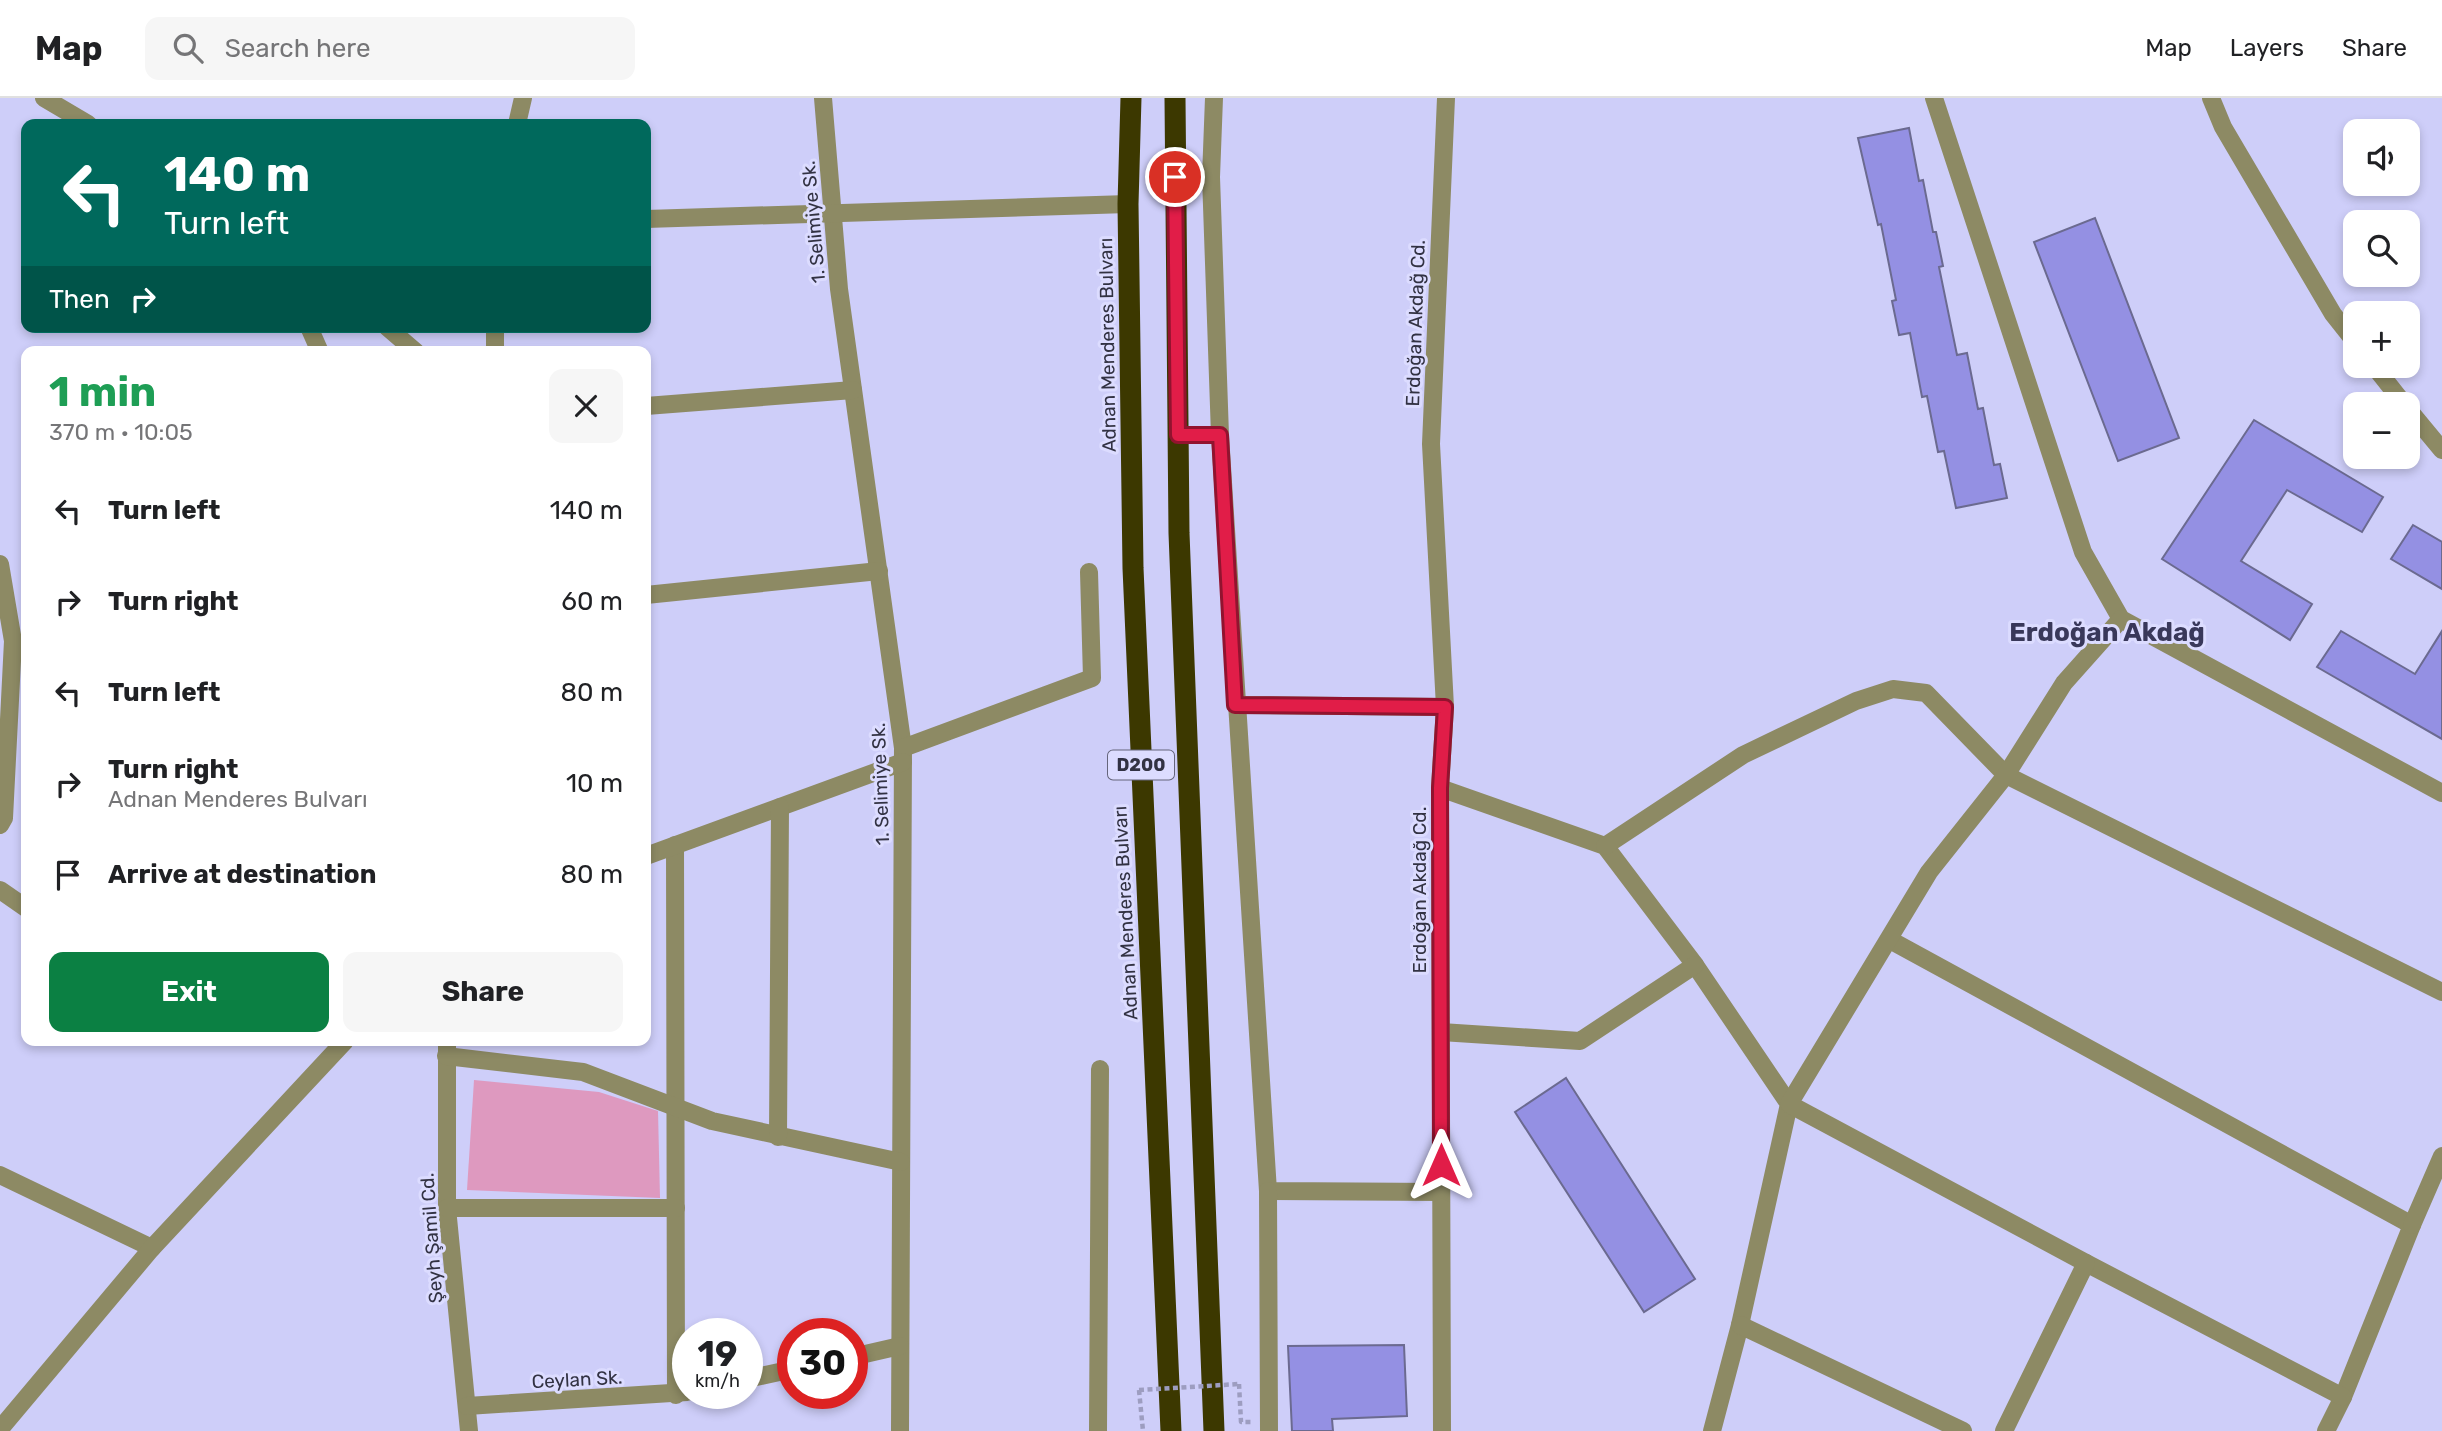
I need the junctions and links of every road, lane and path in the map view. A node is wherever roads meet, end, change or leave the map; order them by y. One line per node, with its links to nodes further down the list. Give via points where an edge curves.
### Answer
1 (44, 98): 10 (street)
2 (523, 98): 11 (street)
3 (823, 98): 13 (street, 1. Selimiye Sk.)
4 (1131, 98): 12 (highway, Adnan Menderes Bulvarı / D200)
5 (1175, 98): 23 (highway, D200)
6 (1214, 98): 24 (street, via 1211,177)
7 (1446, 98): 32 (street, Erdoğan Akdağ Cd., via 1432,444)
8 (1934, 98): 30 (street, via 2083,552)
9 (2211, 98): 15 (street, via 2223,127)
10 (80, 119)
11 (518, 119)
12 (1128, 204): 13 (street); 77 (highway, Adnan Menderes Bulvarı / D200, via 1133,568)
13 (833, 212): 14 (street); 19 (street, 1. Selimiye Sk.)
14 (651, 219)
15 (2343, 327)
16 (394, 333): 17 (street)
17 (408, 346)
18 (2383, 378): 20 (street)
19 (853, 390): 21 (street); 27 (street, 1. Selimiye Sk.)
20 (2395, 392)
21 (651, 406)
22 (2420, 423): 25 (street)
23 (1178, 435): 24 (street); 78 (highway, D200)
24 (1220, 435): 31 (street)
25 (2442, 450)
26 (0, 564): 38 (street, via 13,641)
27 (879, 571): 29 (street); 33 (street, 1. Selimiye Sk.)
28 (1089, 572): 33 (street, via 1092,678)
29 (651, 594)
30 (2121, 619): 34 (street, via 2064,683); 36 (street)
31 (1235, 705): 32 (street); 57 (street)
32 (1445, 707): 35 (street, Erdoğan Akdağ Cd.)
33 (903, 755): 37 (street); 55 (street, 1. Selimiye Sk.)
34 (2006, 775): 40 (street, via 1926,694 1893,689 1856,701 1743,755); 44 (street, via 1929,872); 46 (street)
35 (1440, 788): 40 (street); 47 (street, Erdoğan Akdağ Cd.)
36 (2442, 793)
37 (780, 807): 39 (street); 53 (street)
38 (0, 825)
39 (675, 845): 41 (street); 52 (street)
40 (1605, 846): 45 (street)
41 (651, 854)
42 (0, 890): 43 (street)
43 (21, 905)
44 (1890, 940): 51 (street); 61 (street)
45 (1695, 965): 47 (street, via 1580,1041); 51 (street)
46 (2442, 992)
47 (1441, 1032): 58 (street, Erdoğan Akdağ Cd.)
48 (340, 1046): 62 (street)
49 (447, 1049): 52 (street, via 583,1072); 59 (street, Şeyh Şamil Cd.)
50 (1100, 1069): 75 (street)
51 (1789, 1104): 63 (street); 65 (street)
52 (676, 1107): 53 (street); 60 (street)
53 (778, 1137): 55 (street)
54 (2442, 1156): 61 (street)
55 (901, 1161): 66 (street, 1. Selimiye Sk.)
56 (0, 1175): 62 (street)
57 (1268, 1191): 58 (street); 79 (street)
58 (1441, 1192): 80 (street, Erdoğan Akdağ Cd.)
59 (447, 1208): 60 (street); 70 (street, Şeyh Şamil Cd.)
60 (676, 1208): 64 (street)
61 (2412, 1225): 69 (street)
62 (152, 1248): 72 (street)
63 (2086, 1263): 69 (street); 83 (street)
64 (680, 1318)
65 (1740, 1325): 81 (street); 82 (street)
66 (900, 1346): 67 (street); 74 (street, 1. Selimiye Sk.)
67 (868, 1353)
68 (672, 1395): 70 (street, Ceylan Sk.)
69 (2343, 1397): 84 (street)
70 (467, 1406): 73 (street, Şeyh Şamil Cd.)
71 (1241, 1422): 76 (path, bridge, via 1239,1384 1139,1390)
72 (0, 1429)
73 (469, 1431)
74 (900, 1431)
75 (1098, 1431)
76 (1143, 1431)
77 (1171, 1431)
78 (1214, 1431)
79 (1269, 1431)
80 (1442, 1431)
81 (1712, 1431)
82 (1963, 1431)
83 (2004, 1431)
84 (2326, 1431)

